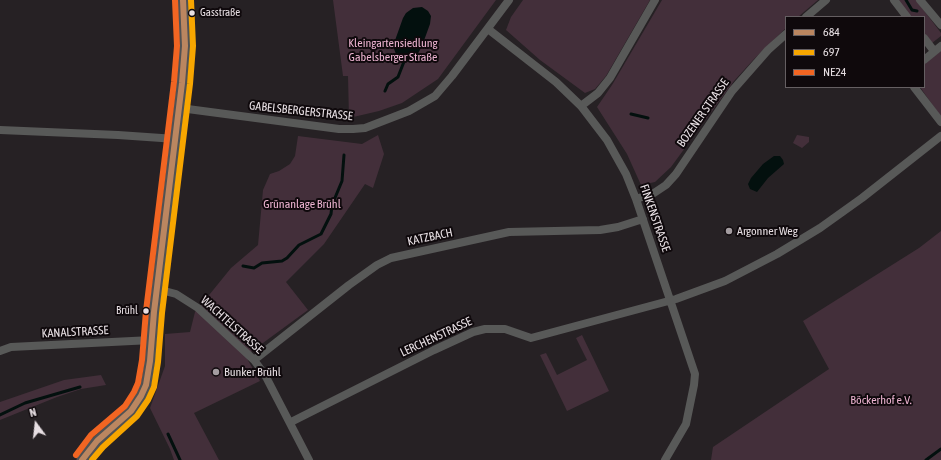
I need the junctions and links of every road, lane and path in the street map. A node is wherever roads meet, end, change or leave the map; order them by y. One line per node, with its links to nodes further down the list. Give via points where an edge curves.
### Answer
1 (183, 0): 17 (main road, via 185,46)
2 (509, 0): 10 (street, GABELSBERGERSTRASSE)
3 (655, 0): 16 (street, via 610,78 598,93)
4 (826, 0): 7 (street)
5 (894, 0): 8 (street)
6 (920, 0): 9 (street)
7 (807, 16)
8 (906, 16)
9 (941, 25)
10 (488, 29): 16 (street, FINKENSTRASSE, via 556,82); 17 (street, GABELSBERGERSTRASSE, via 432,98 365,128 339,129)
11 (785, 35): 22 (street, BOZENER STRASSE, via 732,91 676,174 654,193)
12 (925, 39): 13 (street)
13 (938, 49): 14 (street)
14 (925, 59)
15 (915, 88): 18 (street)
16 (581, 106): 22 (street, FINKENSTRASSE, via 616,153)
17 (180, 108): 21 (main road)
18 (941, 122)
19 (0, 130): 21 (street)
20 (941, 136): 25 (street, via 820,228 725,281)
21 (176, 139): 24 (main road)
22 (636, 199): 23 (street, FINKENSTRASSE)
23 (643, 219): 25 (street, FINKENSTRASSE); 28 (street, KATZBACH, via 596,230 508,232 392,258 377,265 349,285)
24 (157, 289): 26 (main road); 28 (street, WACHTELSTRASSE, via 176,294 198,308)
25 (670, 300): 29 (street, LERCHENSTRASSE, via 531,338 505,329 473,332); 32 (street, FINKENSTRASSE, via 695,374 686,424)
26 (152, 340): 27 (street, KANALSTRASSE, via 11,347); 30 (main road, via 146,385 141,396 131,411 97,441)
27 (0, 351)
28 (254, 360): 29 (street, WACHTELSTRASSE)
29 (291, 422): 31 (street, WACHTELSTRASSE)
30 (82, 460)
31 (309, 460)
32 (664, 460)

